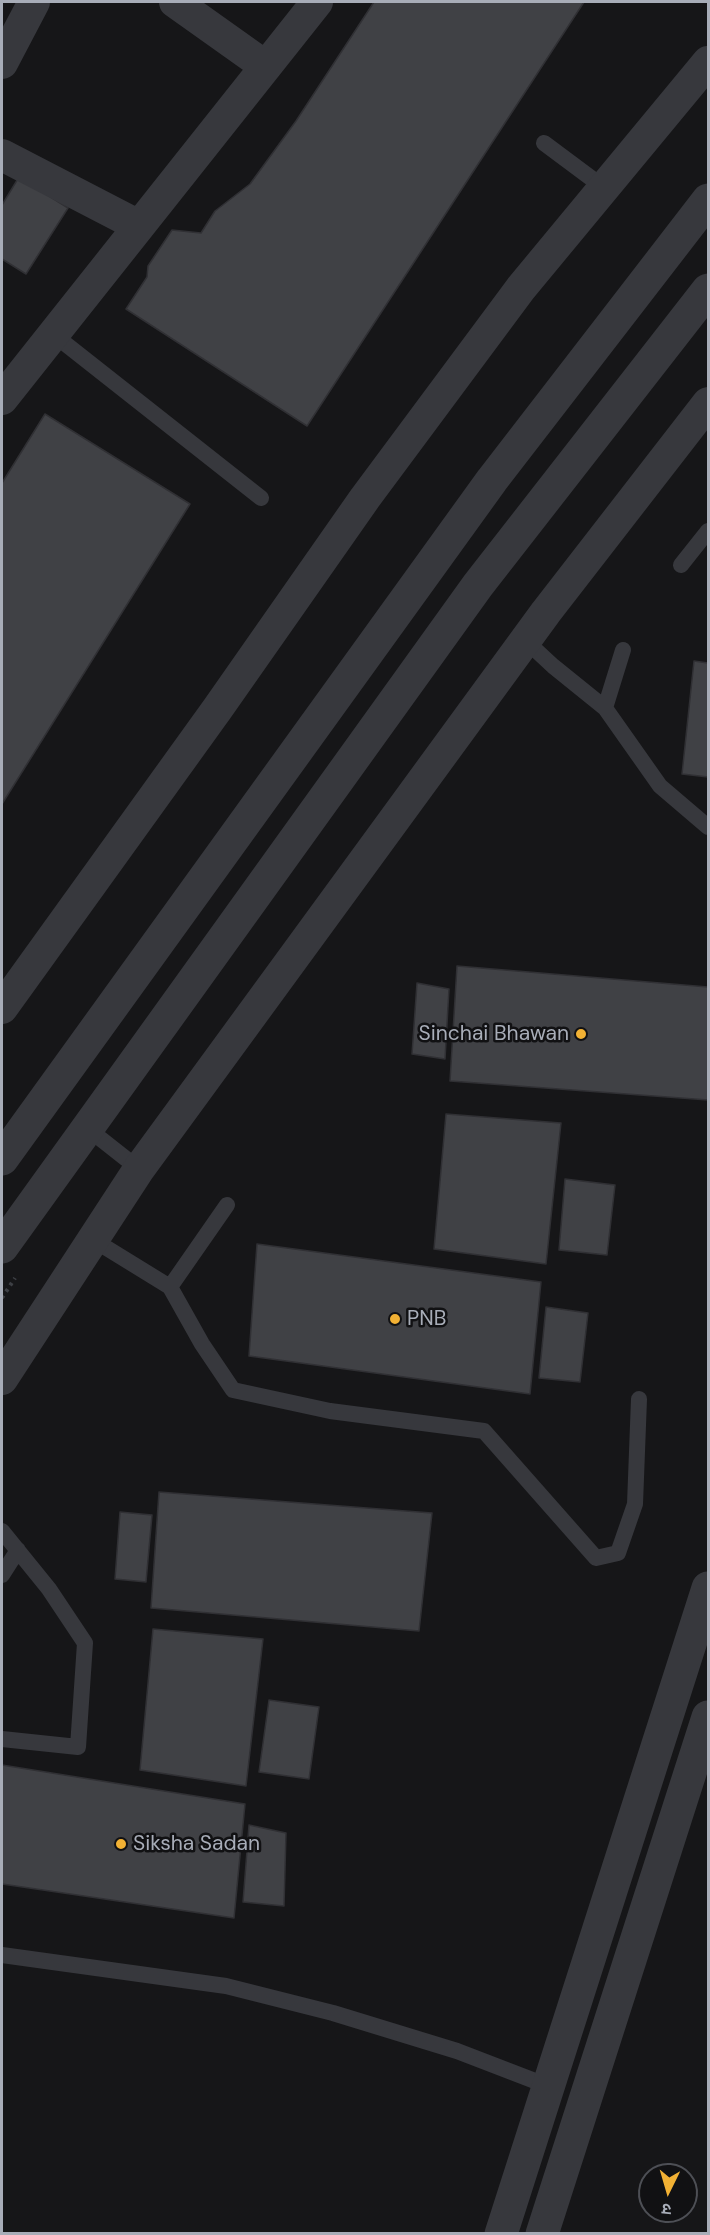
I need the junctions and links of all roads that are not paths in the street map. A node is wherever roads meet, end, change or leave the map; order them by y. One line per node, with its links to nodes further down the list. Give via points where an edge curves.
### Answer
1 (34, 2): 5 (street)
2 (175, 2): 6 (street)
3 (317, 2): 6 (street)
4 (708, 62): 9 (street)
5 (2, 63)
6 (265, 66): 11 (street)
7 (544, 142): 9 (lane)
8 (2, 155): 11 (street)
9 (603, 187): 23 (street, via 521,288 365,498 218,708)
10 (708, 200): 25 (street, via 492,480)
11 (139, 226): 13 (street)
12 (708, 290): 24 (street, via 478,585)
13 (53, 334): 14 (street); 16 (lane)
14 (2, 399)
15 (708, 403): 19 (street)
16 (261, 498)
17 (708, 531): 18 (lane)
18 (681, 565)
19 (525, 640): 21 (lane); 26 (street)
20 (622, 650): 21 (lane)
21 (605, 708): 22 (lane, via 660,786)
22 (708, 827)
23 (5, 996)
24 (87, 1128): 26 (lane); 28 (street)
25 (2, 1159)
26 (139, 1169): 29 (street)
27 (227, 1204): 30 (lane)
28 (5, 1236)
29 (92, 1239): 30 (lane); 31 (street)
30 (170, 1287): 32 (lane, via 233,1390 330,1411 484,1431 596,1558 618,1554 635,1504)
31 (2, 1379)
32 (639, 1399)
33 (2, 1531): 34 (lane)
34 (18, 1551): 35 (lane); 38 (lane, via 85,1643 78,1747)
35 (2, 1575)
36 (706, 1604): 40 (street)
37 (708, 1717): 42 (street)
38 (2, 1739)
39 (2, 1955): 40 (lane, via 226,1986 457,2051)
40 (548, 2086): 41 (street)
41 (501, 2234)
42 (542, 2234)

